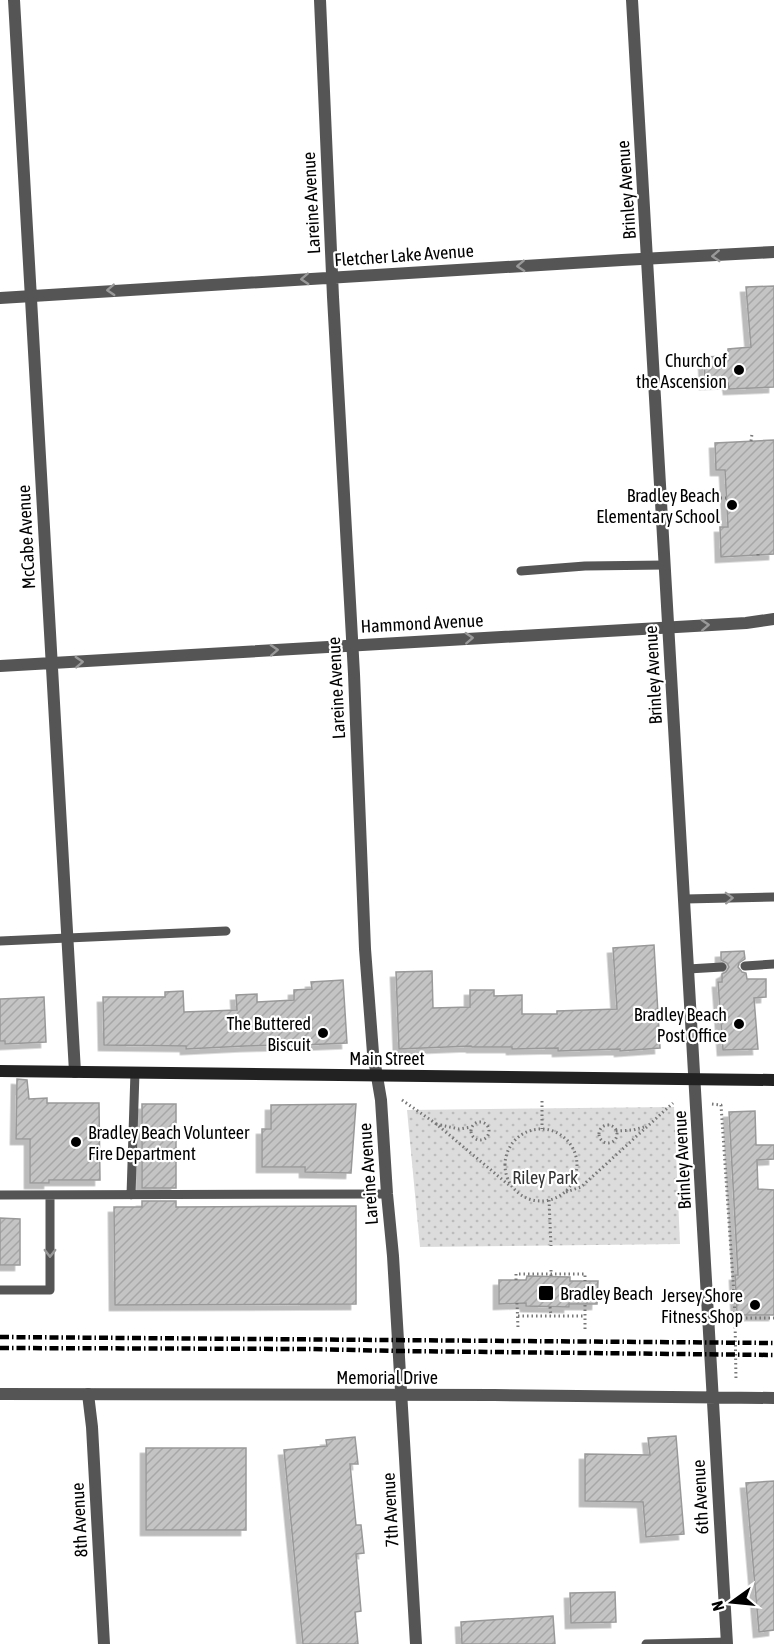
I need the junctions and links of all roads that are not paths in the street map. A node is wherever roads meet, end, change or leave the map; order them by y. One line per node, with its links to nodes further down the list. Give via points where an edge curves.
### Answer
1 (14, 0): 7 (street, McCabe Avenue)
2 (320, 0): 6 (street, Lareine Avenue)
3 (632, 0): 5 (street, Brinley Avenue)
4 (774, 252): 5 (street, Fletcher Lake Avenue, one-way to 5)
5 (648, 259): 6 (street, Fletcher Lake Avenue, one-way to 6); 9 (street, Brinley Avenue)
6 (332, 278): 7 (street, Fletcher Lake Avenue, one-way to 7); 13 (street, Lareine Avenue)
7 (31, 296): 8 (street, Fletcher Lake Avenue); 14 (street, McCabe Avenue)
8 (0, 298)
9 (665, 565): 10 (lane); 12 (street, Brinley Avenue)
10 (521, 571)
11 (774, 619): 12 (street, Hammond Avenue, one-way to 11)
12 (669, 627): 13 (street, Hammond Avenue, one-way to 12); 17 (street, Brinley Avenue)
13 (352, 645): 14 (street, Hammond Avenue, one-way to 13); 28 (street, Lareine Avenue, via 365,949)
14 (51, 663): 15 (street, Hammond Avenue); 19 (street, McCabe Avenue)
15 (0, 666)
16 (774, 897): 17 (lane, one-way to 16)
17 (684, 899): 24 (street, Brinley Avenue)
18 (226, 931): 19 (lane)
19 (66, 938): 20 (lane); 26 (street, McCabe Avenue)
20 (0, 941)
21 (774, 964): 22 (lane)
22 (745, 966)
23 (722, 967): 24 (lane)
24 (688, 969): 29 (street, Brinley Avenue)
25 (0, 1071): 26 (main road, Main Street)
26 (75, 1072): 27 (main road, Main Street)
27 (135, 1072): 28 (main road, Main Street); 34 (lane)
28 (377, 1076): 29 (main road, Main Street); 31 (street, Lareine Avenue)
29 (695, 1079): 30 (main road, Main Street); 36 (street, Brinley Avenue)
30 (774, 1080)
31 (387, 1194): 34 (lane); 37 (street, Lareine Avenue)
32 (0, 1195): 33 (lane)
33 (50, 1195): 34 (lane); 35 (lane, one-way to 35, via 50,1290)
34 (131, 1195)
35 (0, 1290)
36 (710, 1348): 41 (street, 6th Avenue)
37 (400, 1374): 40 (street, 7th Avenue)
38 (0, 1394): 39 (street, Memorial Drive)
39 (88, 1394): 40 (street, Memorial Drive); 44 (street, 8th Avenue)
40 (401, 1395): 41 (street, Memorial Drive); 45 (street, 7th Avenue)
41 (713, 1397): 42 (street, Memorial Drive); 43 (street, 6th Avenue)
42 (774, 1398)
43 (727, 1643): 46 (lane)
44 (104, 1644)
45 (416, 1644)
46 (646, 1644)

